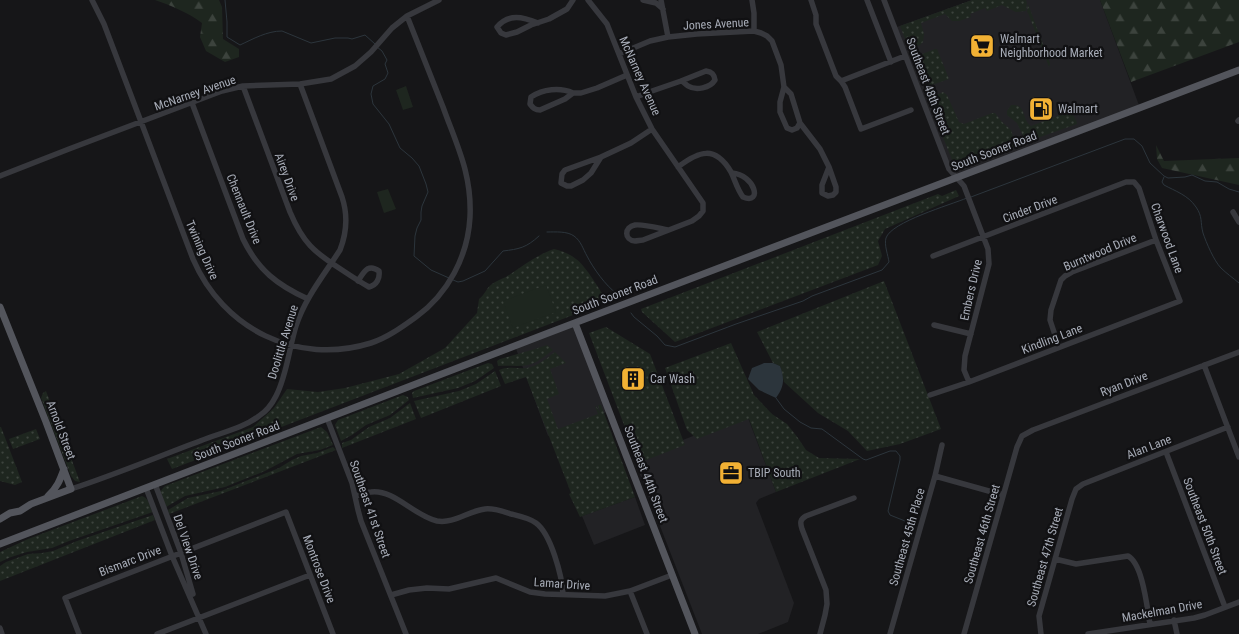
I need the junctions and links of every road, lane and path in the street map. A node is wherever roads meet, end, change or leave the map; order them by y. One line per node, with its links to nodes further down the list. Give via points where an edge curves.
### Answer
1 (92, 0): 30 (street, Twining Drive)
2 (439, 0): 12 (street, McNarney Avenue)
3 (573, 0): 13 (street, via 567,9)
4 (588, 0): 16 (street, McNarney Avenue, via 607,24)
5 (643, 0): 11 (street, via 656,3)
6 (661, 0): 11 (street)
7 (867, 0): 18 (street)
8 (884, 0): 17 (street, Southeast 48th Street)
9 (751, 1): 14 (street)
10 (814, 1): 22 (street, via 816,24)
11 (662, 9): 15 (street)
12 (407, 16): 23 (street, McNarney Avenue, via 355,66 331,79); 54 (street, Twining Drive, via 462,157 468,182 468,233 461,260 426,310 403,327 372,343 335,350)
13 (538, 23): 13 (street, via 506,34 497,27 511,18)
14 (754, 31): 15 (street, Jones Avenue); 25 (street, Jones Avenue, via 772,41 781,65)
15 (668, 37): 16 (street, Jones Avenue)
16 (619, 54): 20 (street, McNarney Avenue)
17 (905, 56): 18 (street); 38 (street, Southeast 48th Street, via 949,169)
18 (891, 62): 22 (street)
19 (1239, 70): 38 (main road, South Sooner Road)
20 (627, 76): 26 (street); 27 (street, McNarney Avenue)
21 (682, 81): 21 (street, via 694,88 707,86 715,80 714,75 706,71); 27 (street)
22 (840, 82): 29 (street, via 845,87 861,129)
23 (300, 84): 24 (street, McNarney Avenue); 46 (street, Doolittle Avenue, via 346,212 343,242)
24 (243, 86): 28 (street, McNarney Avenue); 46 (street, Airey Drive, via 295,224 312,249)
25 (784, 87): 31 (street, via 791,94); 31 (street, Jones Avenue, via 780,102 783,121 792,130)
26 (573, 93): 26 (street, via 540,110 530,104 535,94 549,90)
27 (636, 97): 32 (street, McNarney Avenue)
28 (192, 103): 30 (street, McNarney Avenue); 48 (street, Chennault Drive, via 250,252 276,282)
29 (911, 110)
30 (142, 122): 37 (street, McNarney Avenue); 54 (street, Twining Drive, via 193,259 206,284 243,323 273,340)
31 (800, 123): 35 (street)
32 (652, 129): 33 (street); 34 (street, McNarney Avenue)
33 (601, 157): 33 (street, via 583,180 571,186 561,182 565,170)
34 (678, 167): 36 (street, via 693,156 708,153 720,159); 42 (street, McNarney Avenue, via 703,203 703,211 692,221)
35 (829, 167)
36 (732, 173): 36 (street, via 739,192 743,197 751,198 755,193 751,183)
37 (0, 176)
38 (957, 178): 43 (street, Embers Drive, via 964,186); 51 (main road, South Sooner Road)
39 (1134, 182): 43 (street, Cinder Drive, via 1126,182); 44 (street, Charwood Lane)
40 (1233, 212): 41 (street)
41 (1239, 222)
42 (668, 230): 42 (street, via 636,241 630,239 626,232 634,226)
43 (984, 237): 45 (street, Cinder Drive); 53 (street, Embers Drive, via 989,264)
44 (1156, 240): 49 (street, Charwood Lane); 55 (street, Burntwood Drive, via 1064,276 1050,320)
45 (933, 256)
46 (331, 263): 47 (street, Airey Drive); 48 (street, Doolittle Avenue)
47 (358, 281)
48 (308, 299): 54 (street, Doolittle Avenue)
49 (1180, 301): 55 (street, Kindling Lane)
50 (0, 307): 66 (main road, Arnold Street)
51 (575, 323): 60 (main road, South Sooner Road); 83 (main road, Southeast 44th Street)
52 (934, 325): 53 (street)
53 (970, 334): 58 (street, Embers Drive, via 964,356 964,370)
54 (291, 345): 71 (street, Doolittle Avenue, via 277,395 260,416 232,430)
55 (1059, 347): 58 (street, Kindling Lane)
56 (1239, 352): 57 (street, Ryan Drive)
57 (1204, 365): 61 (street); 62 (street, Ryan Drive, via 1028,432)
58 (969, 382): 59 (street, Kindling Lane)
59 (930, 395)
60 (327, 418): 68 (main road, South Sooner Road); 73 (street, Southeast 41st Street)
61 (1228, 428): 64 (street, Alan Lane); 65 (street)
62 (1020, 440): 72 (street, Southeast 46th Street)
63 (942, 445): 67 (street, Southeast 45th Place)
64 (1166, 452): 70 (street, Alan Lane); 88 (street, Southeast 50th Street)
65 (1239, 457)
66 (64, 469): 71 (main road, Arnold Street); 75 (main road, via 55,489)
67 (935, 476): 72 (street); 103 (street, Southeast 45th Place)
68 (155, 484): 69 (main road, South Sooner Road); 79 (street, Del View Drive)
69 (146, 488): 78 (main road, South Sooner Road); 80 (street, Del View Drive)
70 (1078, 488): 81 (street, Southeast 47th Street, via 1073,494)
71 (71, 489): 75 (main road)
72 (1003, 495): 104 (street, Southeast 46th Street)
73 (356, 496): 85 (street, via 381,492 437,521 495,509 536,523 550,545); 86 (street, Southeast 41st Street, via 361,521)
74 (854, 498): 102 (street, via 806,516 800,522 826,590 827,604)
75 (34, 503): 77 (main road)
76 (286, 512): 79 (street, Bismarc Drive); 82 (street, Montrose Drive)
77 (0, 520)
78 (0, 544)
79 (181, 553): 80 (street, Bismarc Drive); 89 (street, Del View Drive)
80 (172, 556): 89 (street, Del View Drive); 95 (street, Bismarc Drive, via 65,598)
81 (1055, 559): 91 (street, via 1076,564 1131,557 1144,589); 105 (street, Southeast 47th Street, via 1039,616)
82 (310, 575): 89 (street); 98 (street, Montrose Drive)
83 (672, 575): 84 (street, Lamar Drive); 101 (main road, Southeast 44th Street)
84 (630, 591): 85 (street, Lamar Drive, via 605,596); 100 (street)
85 (563, 594): 86 (street, Lamar Drive, via 530,592 496,578 449,589 408,590)
86 (391, 595): 99 (street, Southeast 41st Street)
87 (1239, 602): 88 (street, Mackelman Drive)
88 (1225, 607): 90 (street, Mackelman Drive, via 1205,615)
89 (200, 617): 96 (street); 97 (street, Del View Drive)
90 (1174, 620): 91 (street, Mackelman Drive); 107 (street)
91 (1150, 624): 93 (street, Mackelman Drive)
92 (0, 628): 94 (street)
93 (1103, 633): 106 (street, Mackelman Drive)
94 (2, 634)
95 (79, 634)
96 (156, 634)
97 (206, 634)
98 (333, 634)
99 (406, 634)
100 (647, 634)
101 (695, 634)
102 (820, 634)
103 (890, 634)
104 (964, 634)
105 (1041, 634)
106 (1088, 634)
107 (1177, 634)

